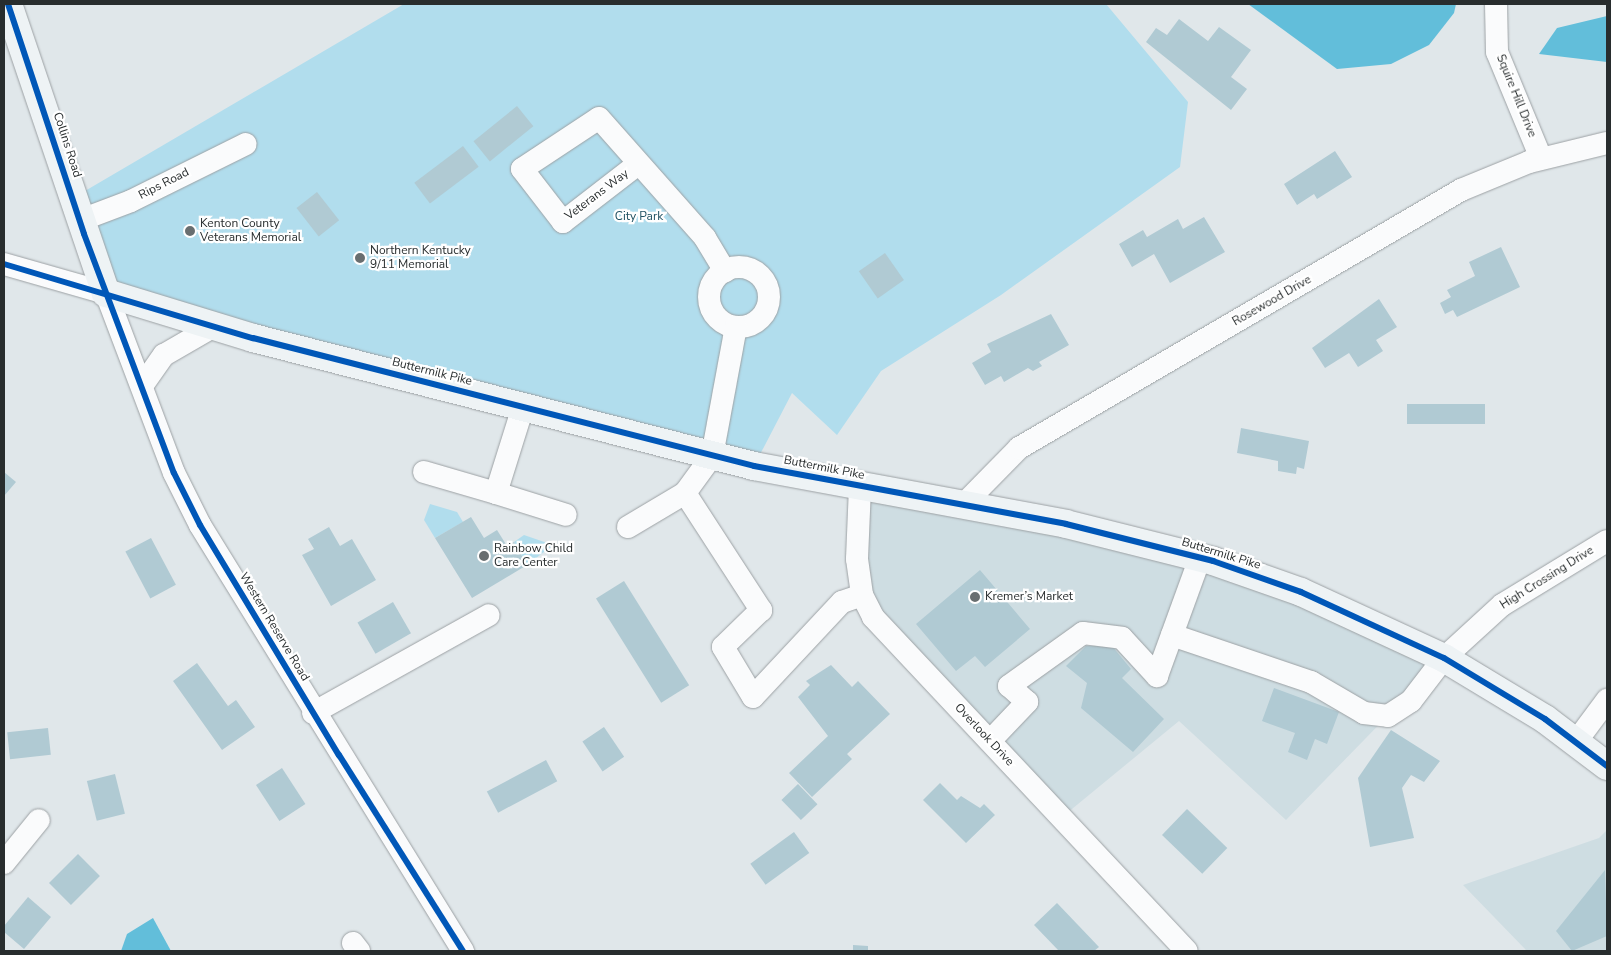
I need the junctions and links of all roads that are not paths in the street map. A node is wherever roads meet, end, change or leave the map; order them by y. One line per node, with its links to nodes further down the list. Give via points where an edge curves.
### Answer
1 (8, 4): 7 (main road, Collins Road)
2 (1496, 4): 5 (street, Squire Hill Drive, via 1497,52)
3 (1607, 143): 5 (street, Rosewood Drive)
4 (246, 144): 7 (street, Rips Road, via 131,201)
5 (1541, 158): 20 (street, Rosewood Drive, via 1462,190 1019,448)
6 (638, 164): 6 (street, Veterans Way, via 599,118 522,169 563,222); 9 (street, Veterans Way, via 705,238)
7 (81, 220): 10 (main road, Collins Road)
8 (4, 264): 10 (street, Buttermilk Pike)
9 (725, 271): 12 (street, via 712,284 710,303 719,319); 12 (street, via 753,271 764,280 769,296 763,315 746,326)
10 (106, 293): 11 (main road, Buttermilk Pike); 13 (street, Western Reserve Road)
11 (214, 326): 13 (street, via 164,355); 14 (main road, Buttermilk Pike)
12 (736, 327): 15 (street)
13 (142, 386): 30 (street, Western Reserve Road, via 174,473 200,525)
14 (523, 407): 15 (main road, Buttermilk Pike); 18 (street)
15 (712, 456): 17 (main road, Buttermilk Pike); 19 (street)
16 (424, 472): 18 (street)
17 (860, 487): 20 (main road, Buttermilk Pike); 25 (street, Overlook Drive, via 857,559)
18 (496, 493): 21 (street)
19 (685, 493): 22 (street); 25 (street, via 761,610 723,647 753,698 842,602)
20 (963, 505): 24 (main road, Buttermilk Pike, via 1066,524)
21 (566, 515)
22 (628, 527)
23 (1607, 541): 28 (street, High Crossing Drive, via 1502,605)
24 (1200, 558): 27 (street); 28 (main road, Buttermilk Pike, via 1301,592)
25 (862, 595): 31 (street, Overlook Drive, via 873,617)
26 (489, 615): 30 (street)
27 (1172, 635): 28 (street, High Crossing Drive, via 1311,682 1364,713 1388,716 1411,701); 31 (street, via 1158,676 1122,638 1083,633 1067,641 1009,686 1027,702)
28 (1444, 658): 32 (main road, Buttermilk Pike)
29 (1607, 700): 32 (street)
30 (313, 713): 36 (street, Western Reserve Road)
31 (990, 742): 37 (street, Overlook Drive)
32 (1575, 742): 33 (main road, Buttermilk Pike)
33 (1607, 766)
34 (39, 820): 35 (street)
35 (4, 863)
36 (463, 951)
37 (1187, 951)

